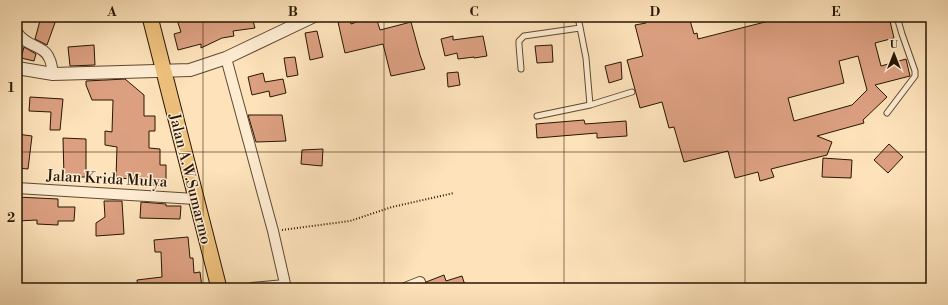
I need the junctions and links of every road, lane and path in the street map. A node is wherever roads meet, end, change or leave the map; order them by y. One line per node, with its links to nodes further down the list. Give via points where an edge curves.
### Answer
1 (150, 17): 10 (main road, Jalan A.W.Sumarmo)
2 (578, 17): 5 (lane)
3 (897, 17): 14 (lane, via 915,76)
4 (306, 18): 7 (street)
5 (580, 28): 9 (lane, via 524,36 518,45); 13 (lane, via 586,58)
6 (17, 32): 11 (street, via 27,43 47,53)
7 (226, 58): 10 (street, via 190,70); 19 (street)
8 (17, 68): 11 (street)
9 (521, 69)
10 (163, 70): 11 (street); 18 (main road, Jalan A.W.Sumarmo)
11 (53, 74)
12 (632, 92): 13 (lane)
13 (590, 105): 15 (lane)
14 (887, 113)
15 (537, 116)
16 (17, 188): 18 (street, Jalan Krida Mulya)
17 (454, 193): 19 (path, via 392,207 350,221)
18 (195, 199): 22 (main road, Jalan A.W.Sumarmo)
19 (273, 231): 21 (street)
20 (420, 282): 24 (street)
21 (286, 286): 23 (street)
22 (219, 288)
23 (252, 288)
24 (405, 288)

